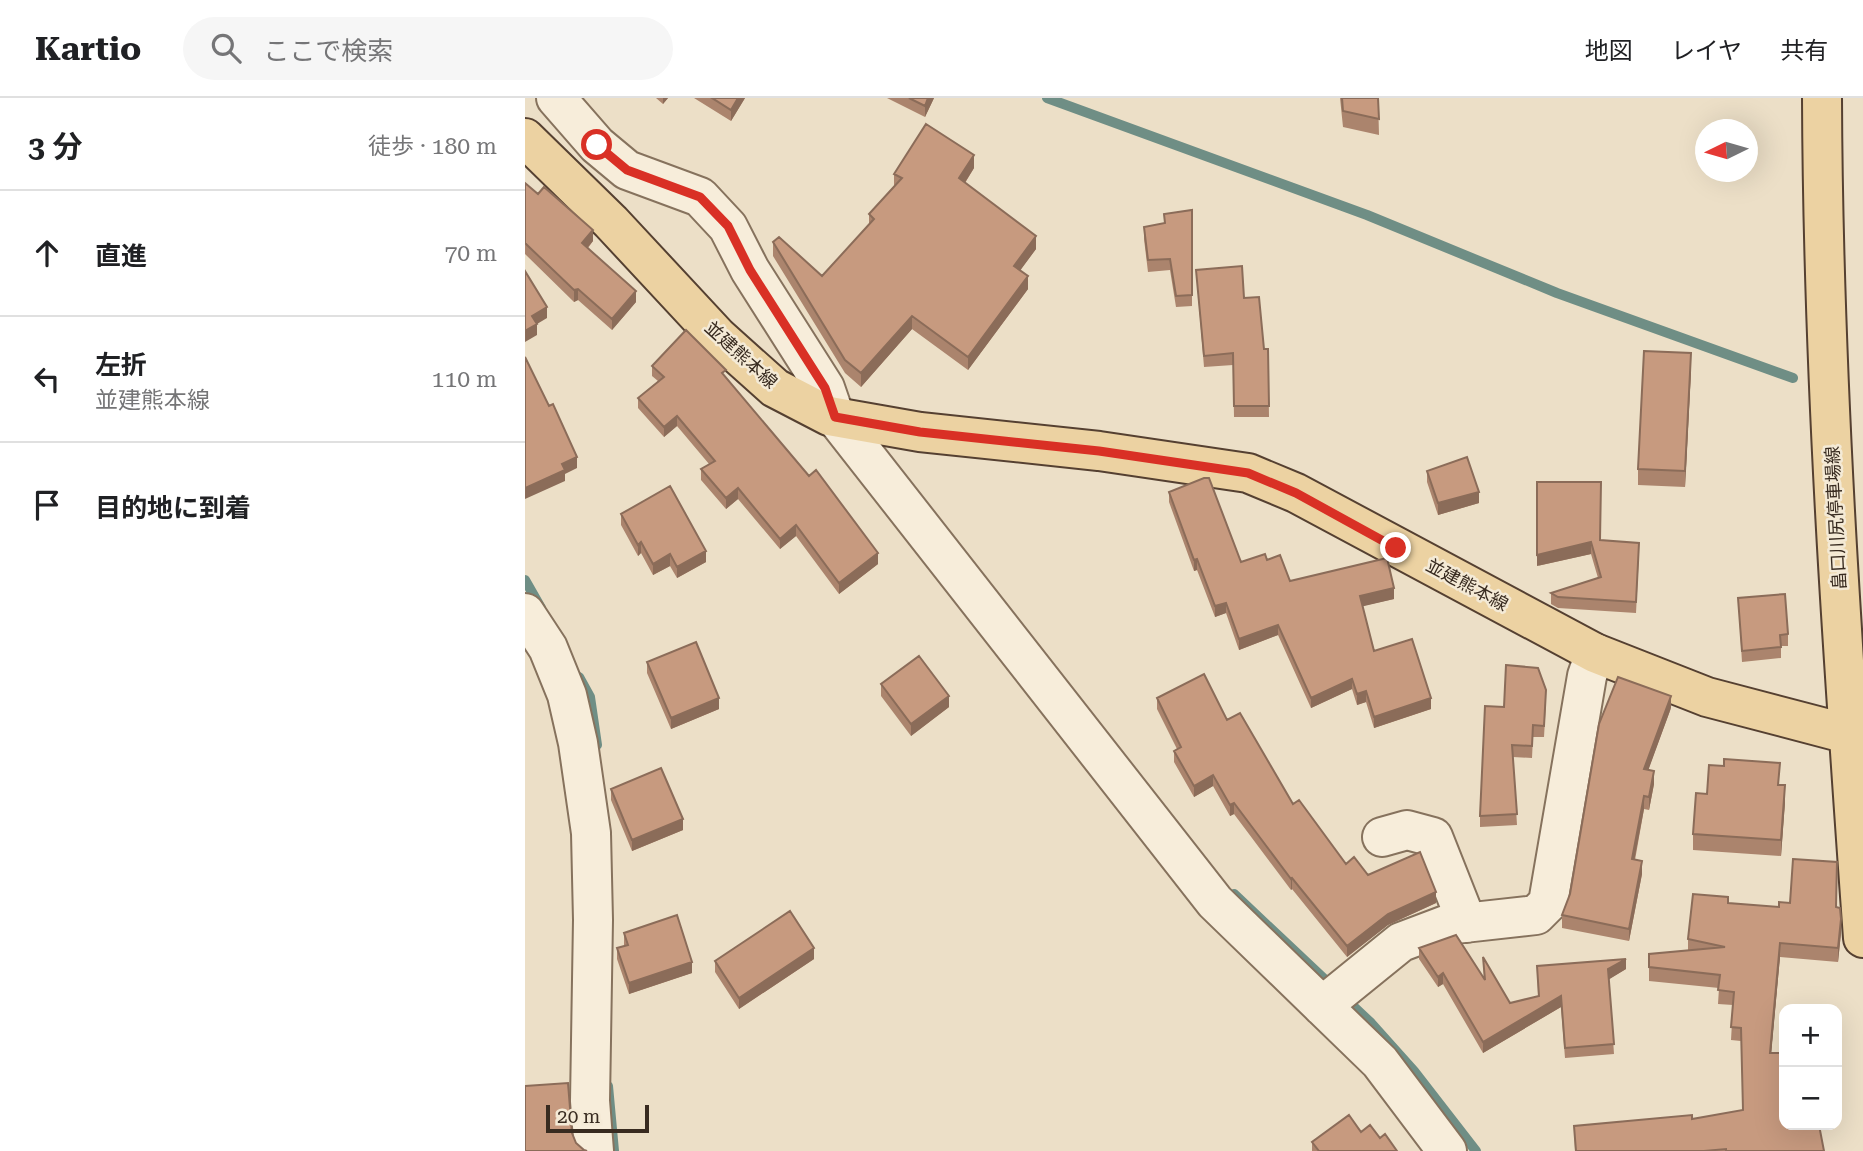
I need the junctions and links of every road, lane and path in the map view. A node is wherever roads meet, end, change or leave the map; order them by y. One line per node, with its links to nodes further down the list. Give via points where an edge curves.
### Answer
1 (556, 98): 4 (street, via 597,145 627,170 700,197 728,226 750,270 825,388)
2 (1822, 98): 7 (main road, 畠口川尻停車場線, via 1830,425)
3 (525, 138): 4 (main road, 並建熊本線, via 728,346 775,388)
4 (835, 417): 6 (main road, 並建熊本線, via 1248,473 1296,493); 11 (street, via 1215,902)
5 (525, 614): 12 (street, via 548,648 567,695 591,833 590,1101)
6 (1595, 653): 7 (main road, 並建熊本線, via 1707,697); 9 (street, via 1587,676 1548,903 1536,915)
7 (1848, 734): 10 (main road, 畠口川尻停車場線)
8 (1382, 837): 9 (street, via 1407,830 1433,837)
9 (1467, 923): 11 (street, via 1446,925 1401,942)
10 (1863, 938)
11 (1322, 1006): 13 (street, via 1380,1062)
12 (594, 1151)
13 (1447, 1151)

